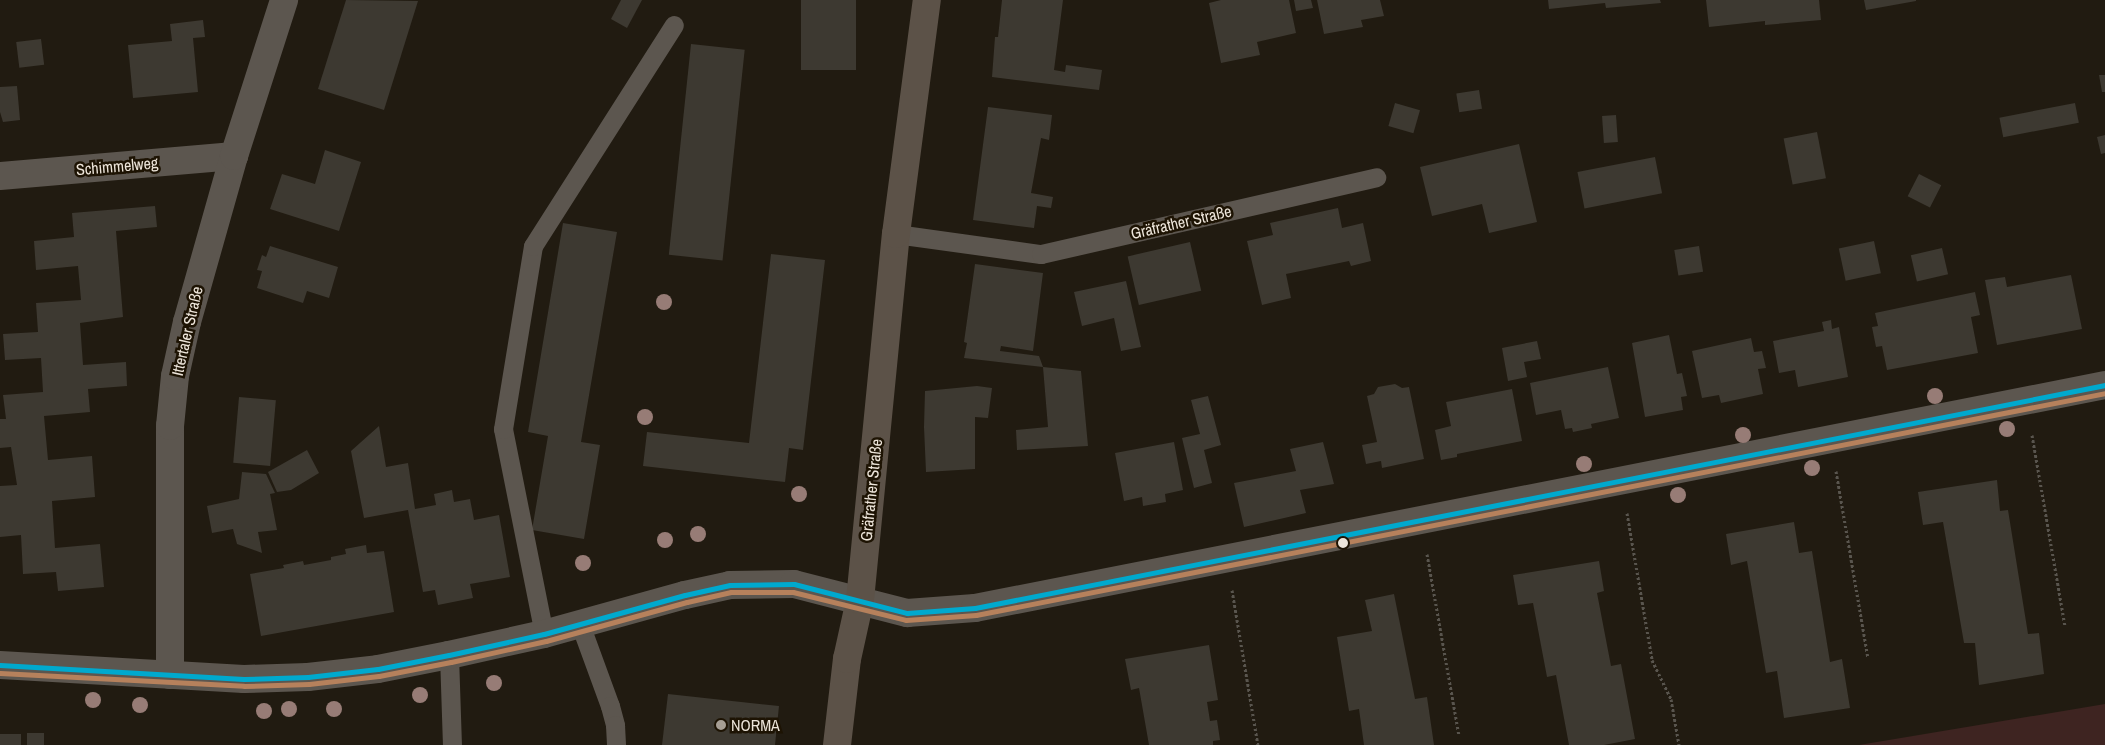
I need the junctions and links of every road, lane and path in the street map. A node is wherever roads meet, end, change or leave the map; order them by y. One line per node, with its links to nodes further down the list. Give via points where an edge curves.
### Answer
1 (284, 0): 4 (street, Ittertaler Straße)
2 (927, 0): 7 (main road, Gräfrather Straße)
3 (674, 25): 17 (lane, via 533,246 504,429)
4 (234, 156): 5 (street, Schimmelweg); 21 (street, Ittertaler Straße, via 175,376 170,426)
5 (0, 176)
6 (1376, 177): 7 (lane, Gräfrather Straße, via 1041,254)
7 (896, 234): 14 (main road, Gräfrather Straße)
8 (2105, 385): 9 (street)
9 (2026, 402): 10 (street); 16 (path)
10 (1831, 440): 11 (street); 19 (path)
11 (1622, 481): 12 (street); 27 (path, via 1652,660 1670,699)
12 (1421, 521): 13 (street); 22 (path)
13 (1227, 560): 14 (street, via 939,612 907,613); 26 (path)
14 (860, 600): 15 (street, via 794,584 730,585); 25 (main road, Gräfrather Straße, via 846,659)
15 (580, 624): 17 (street); 24 (lane, via 610,706)
16 (2065, 626)
17 (544, 634): 18 (street)
18 (449, 655): 21 (street, via 378,669 308,677 244,679); 23 (lane)
19 (1868, 658)
20 (0, 665): 21 (street)
21 (170, 675)
22 (1458, 735)
23 (452, 745)
24 (616, 745)
25 (837, 745)
26 (1258, 745)
27 (1679, 745)

